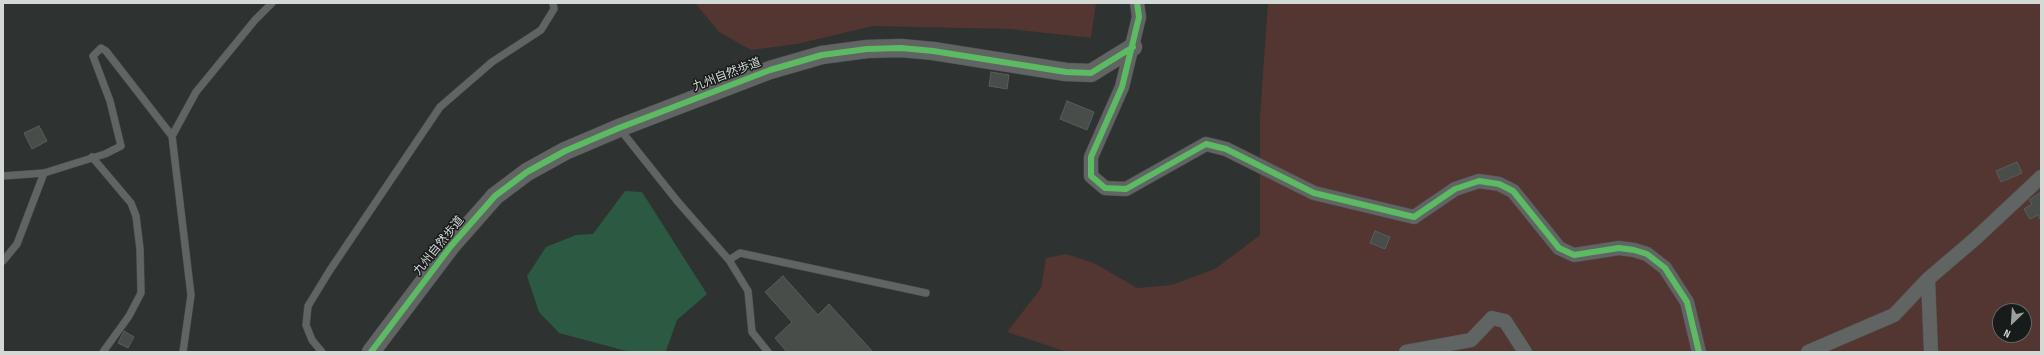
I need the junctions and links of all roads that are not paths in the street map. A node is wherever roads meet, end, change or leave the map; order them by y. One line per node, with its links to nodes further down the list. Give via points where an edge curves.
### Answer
1 (272, 3): 6 (lane, via 196,92)
2 (553, 3): 17 (lane, via 554,9 541,30 492,62 440,107 330,270 308,306 306,325 312,340)
3 (1137, 3): 4 (street, via 1139,17)
4 (1133, 47): 5 (street, 九州自然歩道, via 1091,73 1066,72 901,48 867,49 822,55 770,70); 22 (street, via 1122,87 1091,156 1091,176 1105,188 1126,189 1206,144 1226,150 1314,193 1414,217 1455,189 1479,181 1499,184 1513,191 1559,248 1574,254 1619,248 1634,250 1647,254 1665,268 1687,302)
5 (619, 128): 11 (lane, via 678,202); 18 (street, 九州自然歩道, via 565,151 528,172 495,196 451,246)
6 (172, 136): 7 (lane, via 106,51 101,48 93,56 110,100 121,146); 16 (lane, via 191,295)
7 (92, 157): 8 (lane); 15 (lane, via 131,203 136,216 140,249 141,293 129,316)
8 (44, 173): 9 (lane); 12 (lane, via 17,244)
9 (3, 176)
10 (2041, 177): 13 (street)
11 (729, 260): 14 (lane, via 740,252); 19 (lane, via 748,291 752,332)
12 (3, 261)
13 (1928, 279): 23 (street, via 1894,315); 24 (street)
14 (926, 293)
15 (103, 352)
16 (184, 352)
17 (322, 352)
18 (371, 352)
19 (768, 352)
20 (1406, 352): 21 (street, via 1471,340 1492,318 1505,321)
21 (1525, 352)
22 (1699, 352)
23 (1808, 352)
24 (1931, 352)

